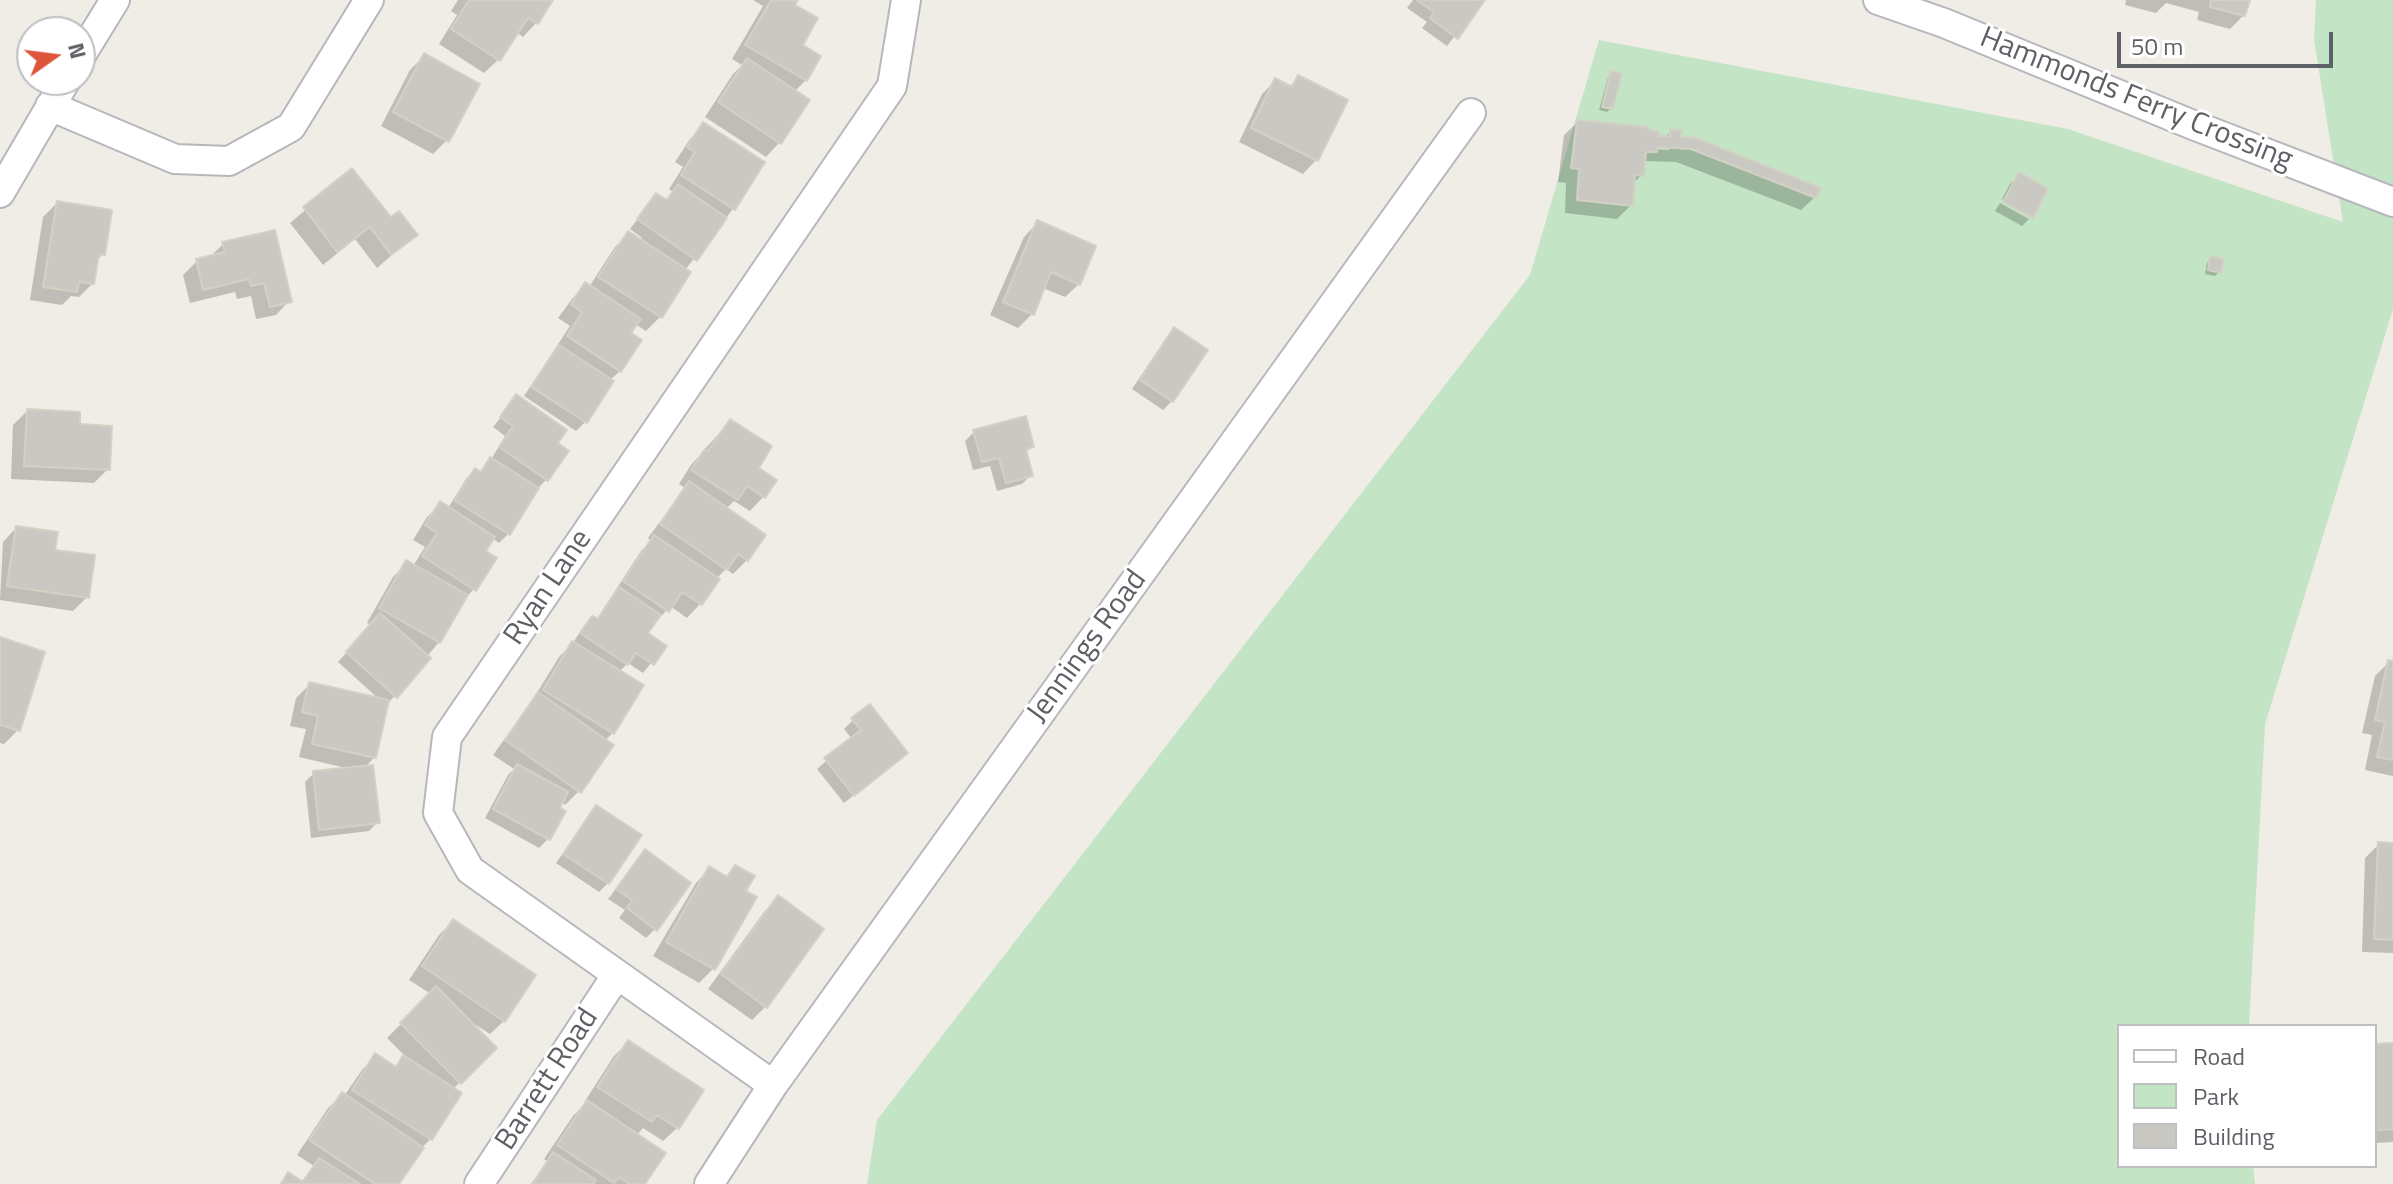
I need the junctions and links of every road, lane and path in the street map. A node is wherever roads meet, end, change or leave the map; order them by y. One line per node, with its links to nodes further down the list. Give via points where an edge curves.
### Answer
1 (115, 0): 5 (street)
2 (369, 0): 7 (street, via 291,127 229,161 175,159)
3 (906, 0): 11 (street, Ryan Lane, via 892,86 447,737 438,813 470,870)
4 (1878, 0): 10 (street, Hammonds Ferry Crossing)
5 (96, 31)
6 (56, 96): 7 (street)
7 (50, 106): 9 (street)
8 (1471, 113): 12 (street, Jennings Road)
9 (0, 193)
10 (2393, 202)
11 (616, 976): 12 (street, Ryan Lane); 13 (street, Barrett Road)
12 (773, 1085): 14 (street, Jennings Road)
13 (479, 1184)
14 (709, 1184)

